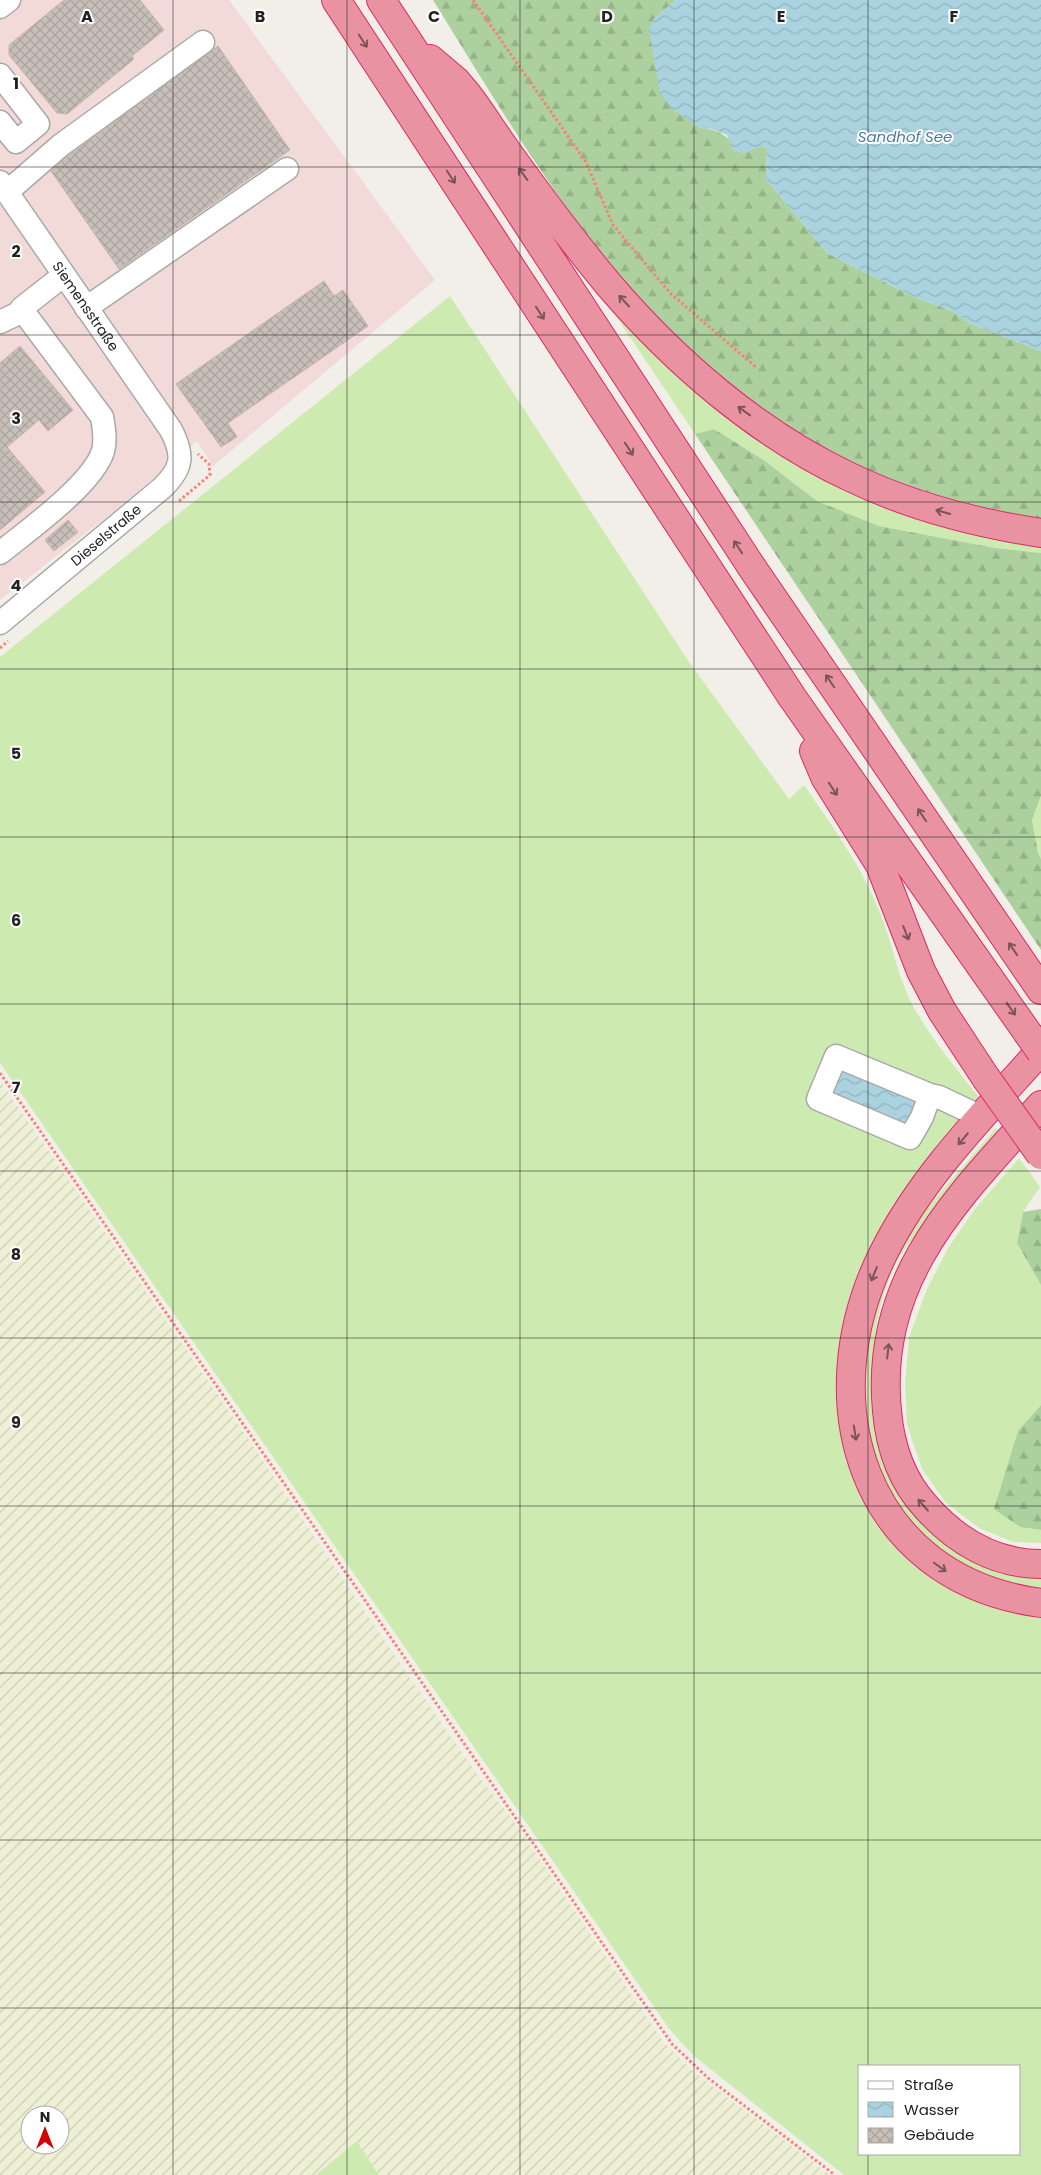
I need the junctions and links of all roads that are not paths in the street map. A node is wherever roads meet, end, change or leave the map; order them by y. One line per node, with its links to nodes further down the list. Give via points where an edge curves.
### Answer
1 (9, 0): 4 (street)
2 (336, 0): 19 (highway, one-way to 19)
3 (381, 0): 6 (highway)
4 (0, 7)
5 (203, 42): 10 (street)
6 (408, 43): 16 (highway, one-way to 6, via 990,525 919,505 850,477 783,440 722,394 667,347 610,286 527,180 467,94 437,64); 20 (highway, one-way to 6, via 753,569)
7 (0, 75): 8 (street, via 38,124 16,142)
8 (0, 122)
9 (287, 169): 12 (street)
10 (3, 187): 11 (street, Siemensstraße)
11 (64, 275): 12 (street, Siemensstraße); 13 (street, via 32,299 22,308)
12 (86, 308): 15 (street, Siemensstraße)
13 (23, 311): 14 (street); 17 (street, via 102,417 104,450 99,461 57,508)
14 (0, 322)
15 (171, 430): 18 (street, Dieselstraße, via 180,457 172,479)
16 (1041, 533)
17 (0, 553)
18 (0, 623)
19 (792, 697): 21 (highway, one-way to 21); 25 (highway, one-way to 25, bridge, via 825,777 880,865 925,979 942,1011)
20 (1041, 990)
21 (1036, 1044): 24 (highway)
22 (930, 1095): 22 (street, via 836,1056 818,1099 910,1138); 24 (street)
23 (1041, 1105): 26 (highway, one-way to 23, via 1006,1560 980,1550 938,1521 919,1500 904,1476 894,1450 888,1427 885,1378 898,1302 921,1250 959,1198)
24 (981, 1117): 27 (highway, one-way to 27, via 918,1195 872,1277 856,1332 852,1412 863,1466 874,1493 907,1540 949,1573 976,1586)
25 (1041, 1155)
26 (1041, 1564)
27 (1041, 1603)

